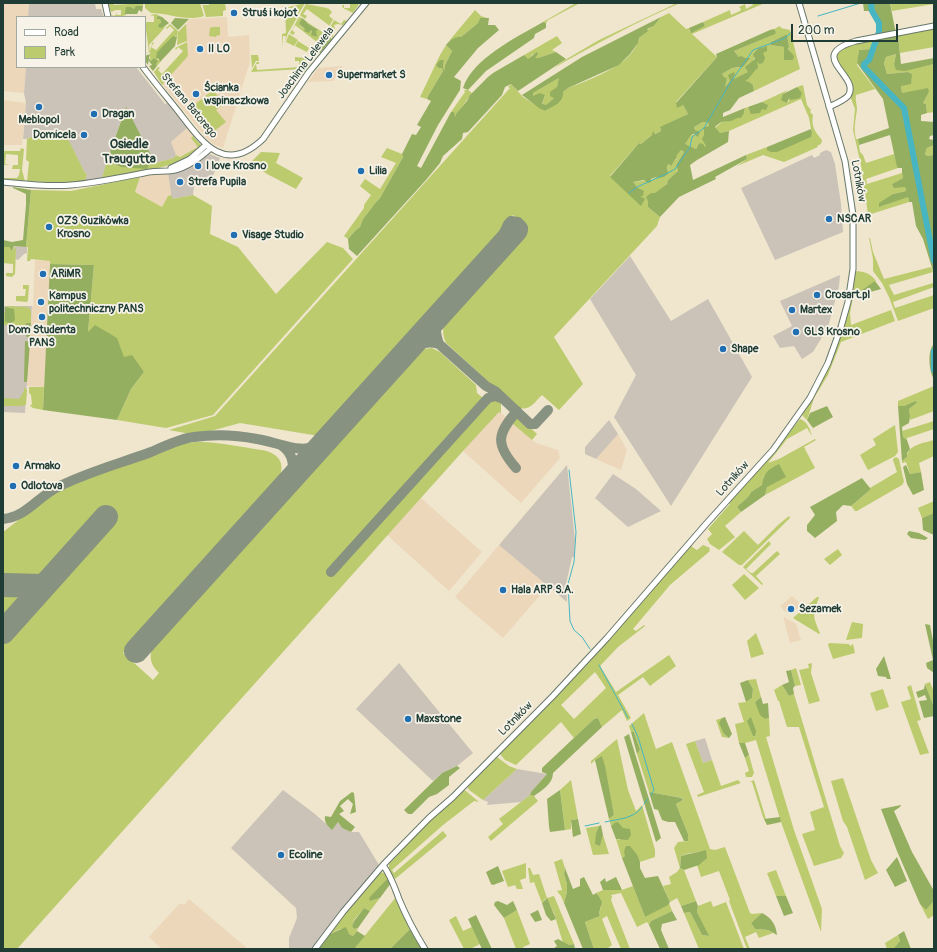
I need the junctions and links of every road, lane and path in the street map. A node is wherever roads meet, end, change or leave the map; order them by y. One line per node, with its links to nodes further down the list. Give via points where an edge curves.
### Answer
1 (104, 3): 4 (street)
2 (366, 3): 9 (street, Joachima Lelewela, via 309,72 263,138 245,152 235,155)
3 (799, 3): 7 (street, Lotników)
4 (108, 16)
5 (934, 26): 7 (street, via 871,38 838,48 834,60 850,86 847,96)
6 (144, 68): 8 (street, Stefana Batorego)
7 (829, 107): 11 (street, Lotników, via 850,190 853,215 853,269 841,327 828,363 810,398 773,450 607,638 542,707)
8 (209, 147): 9 (street, Stefana Batorego); 10 (street, via 189,164 168,171 70,185)
9 (223, 154)
10 (3, 182)
11 (383, 865): 12 (street, Lotników); 13 (street, via 392,878 399,899)
12 (315, 949)
13 (425, 949)

